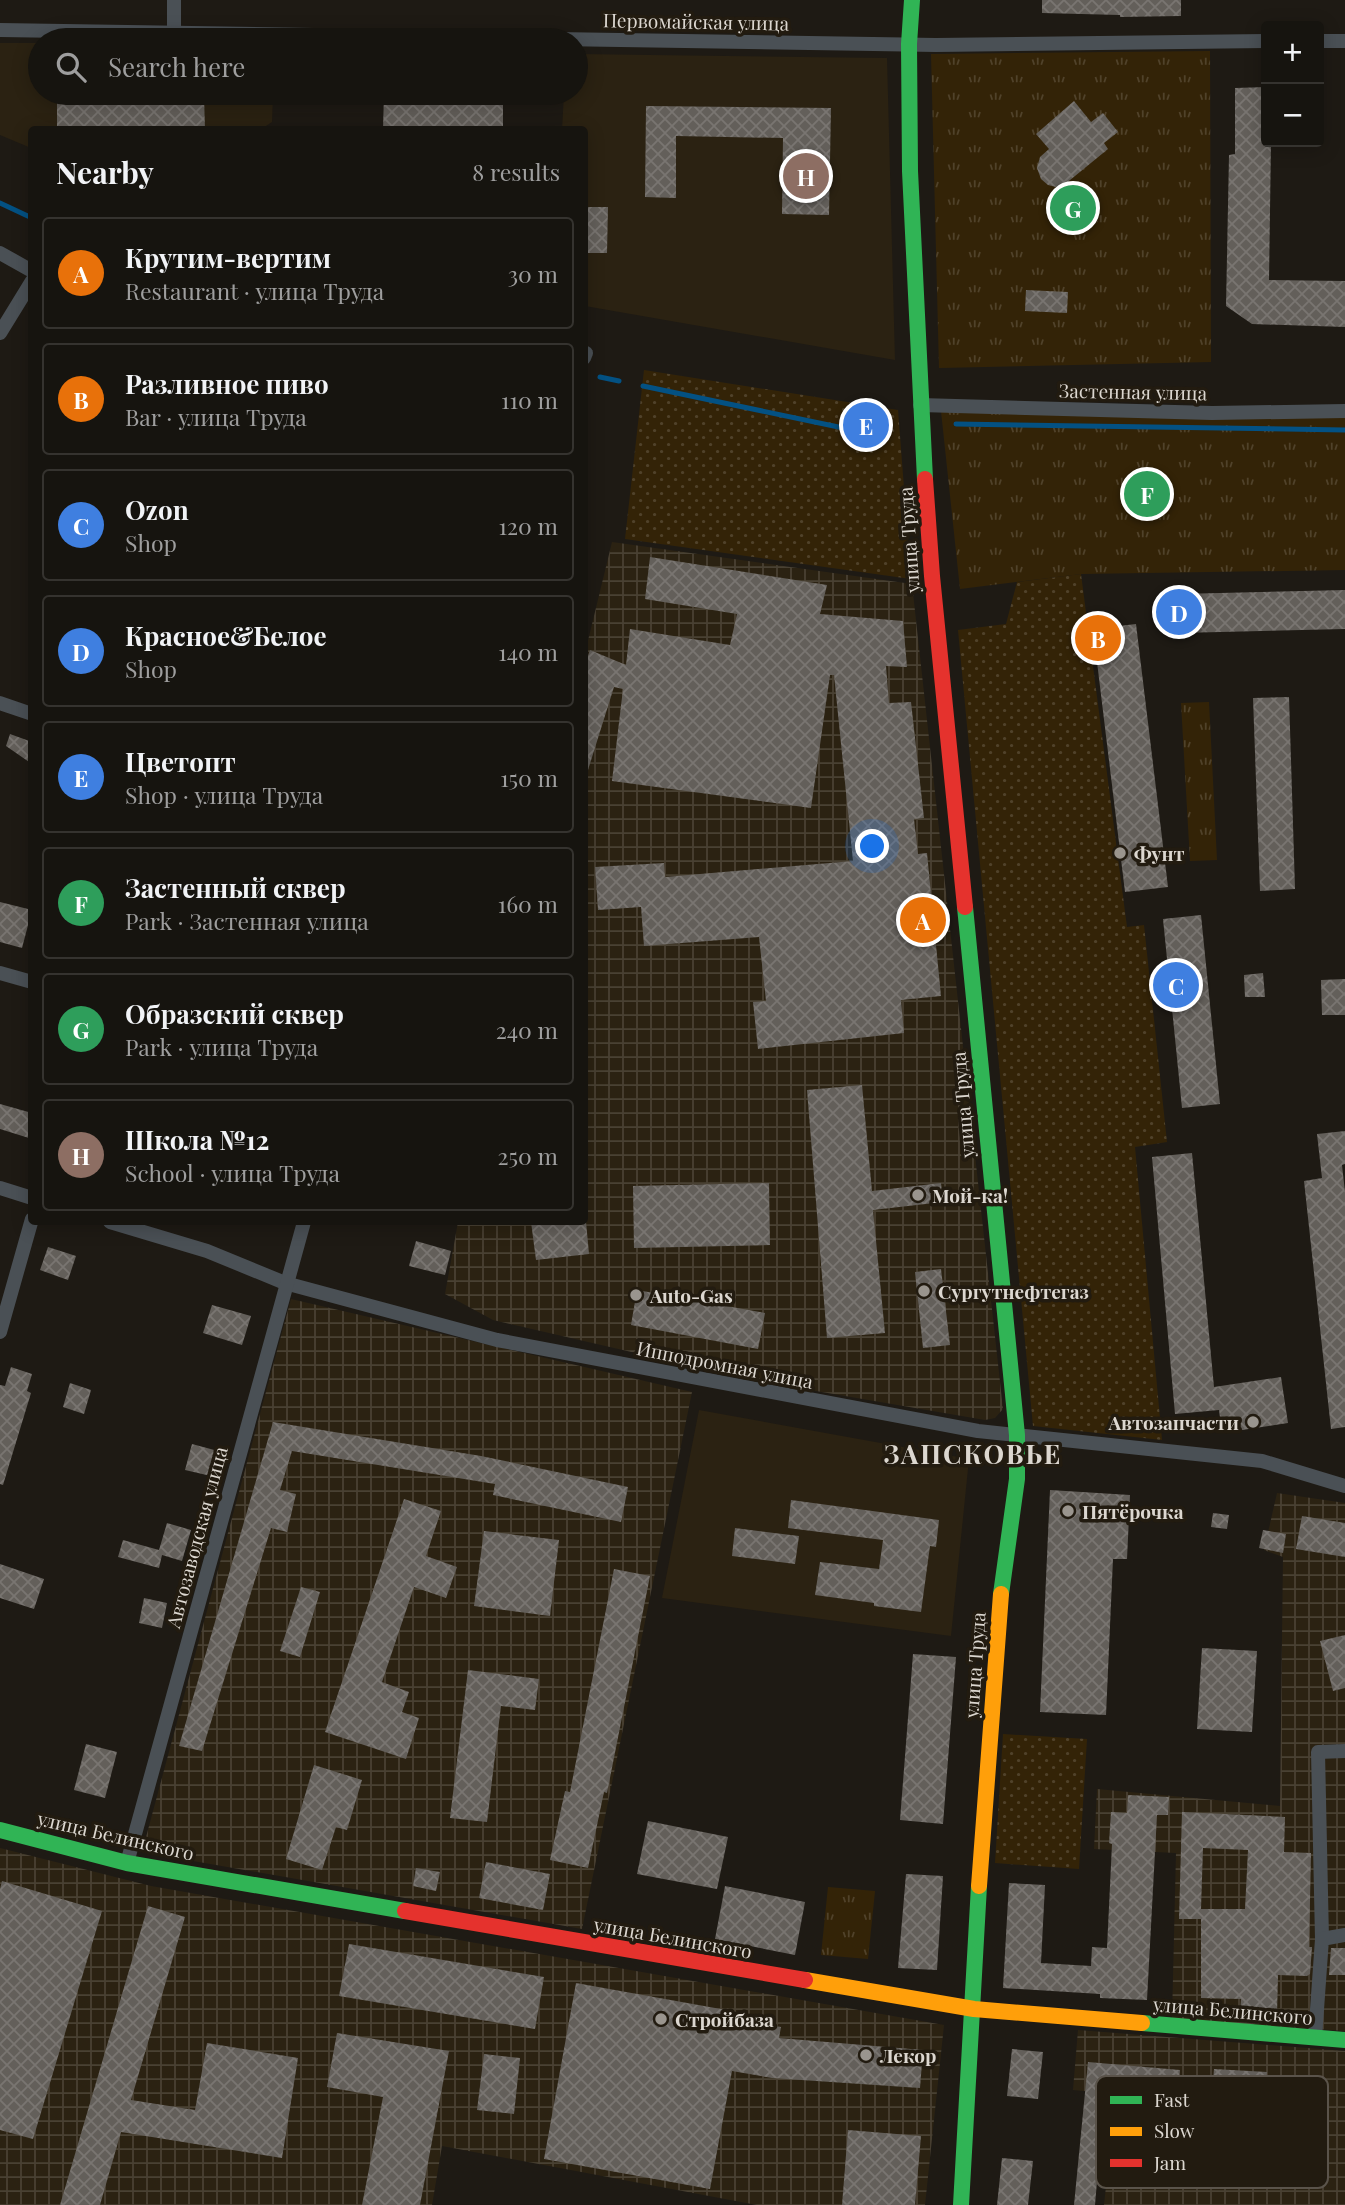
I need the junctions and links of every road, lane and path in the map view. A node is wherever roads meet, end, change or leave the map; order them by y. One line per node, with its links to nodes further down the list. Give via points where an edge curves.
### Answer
1 (174, 0): 3 (street)
2 (912, 0): 10 (main road, улица Труда)
3 (174, 28)
4 (0, 30): 5 (street, Первомайская улица)
5 (28, 30)
6 (588, 39): 10 (street, Первомайская улица)
7 (1261, 41): 10 (street, Первомайская улица)
8 (1324, 41): 9 (street)
9 (1345, 41)
10 (909, 44): 15 (main road, улица Труда, via 909,171)
11 (0, 253): 12 (street)
12 (28, 269)
13 (28, 288): 14 (street)
14 (0, 334)
15 (920, 405): 16 (street, Застенная улица, via 1212,413); 28 (main road, улица Труда, via 934,602)
16 (1345, 411)
17 (0, 703): 18 (street)
18 (28, 713)
19 (0, 973): 20 (street)
20 (28, 981)
21 (0, 1188): 22 (street)
22 (28, 1197)
23 (30, 1225): 27 (street)
24 (120, 1225): 26 (street, Ипподромная улица, via 207,1251)
25 (303, 1225): 26 (street, Автозаводская улица)
26 (285, 1283): 28 (street, Ипподромная улица, via 497,1340 978,1432); 32 (street, Автозаводская улица)
27 (0, 1332)
28 (1017, 1435): 29 (street, Ипподромная улица, via 1262,1461); 35 (main road, улица Труда, via 1017,1479 1000,1603 981,1850)
29 (1345, 1486)
30 (1345, 1751): 34 (street, via 1318,1752)
31 (0, 1830): 32 (main road, улица Белинского)
32 (127, 1863): 35 (main road, улица Белинского)
33 (1345, 1934): 34 (street)
34 (1322, 1939): 36 (street)
35 (974, 2009): 36 (main road, улица Белинского); 38 (main road, улица Труда)
36 (1315, 2038): 37 (main road, улица Белинского)
37 (1345, 2040)
38 (961, 2205)

